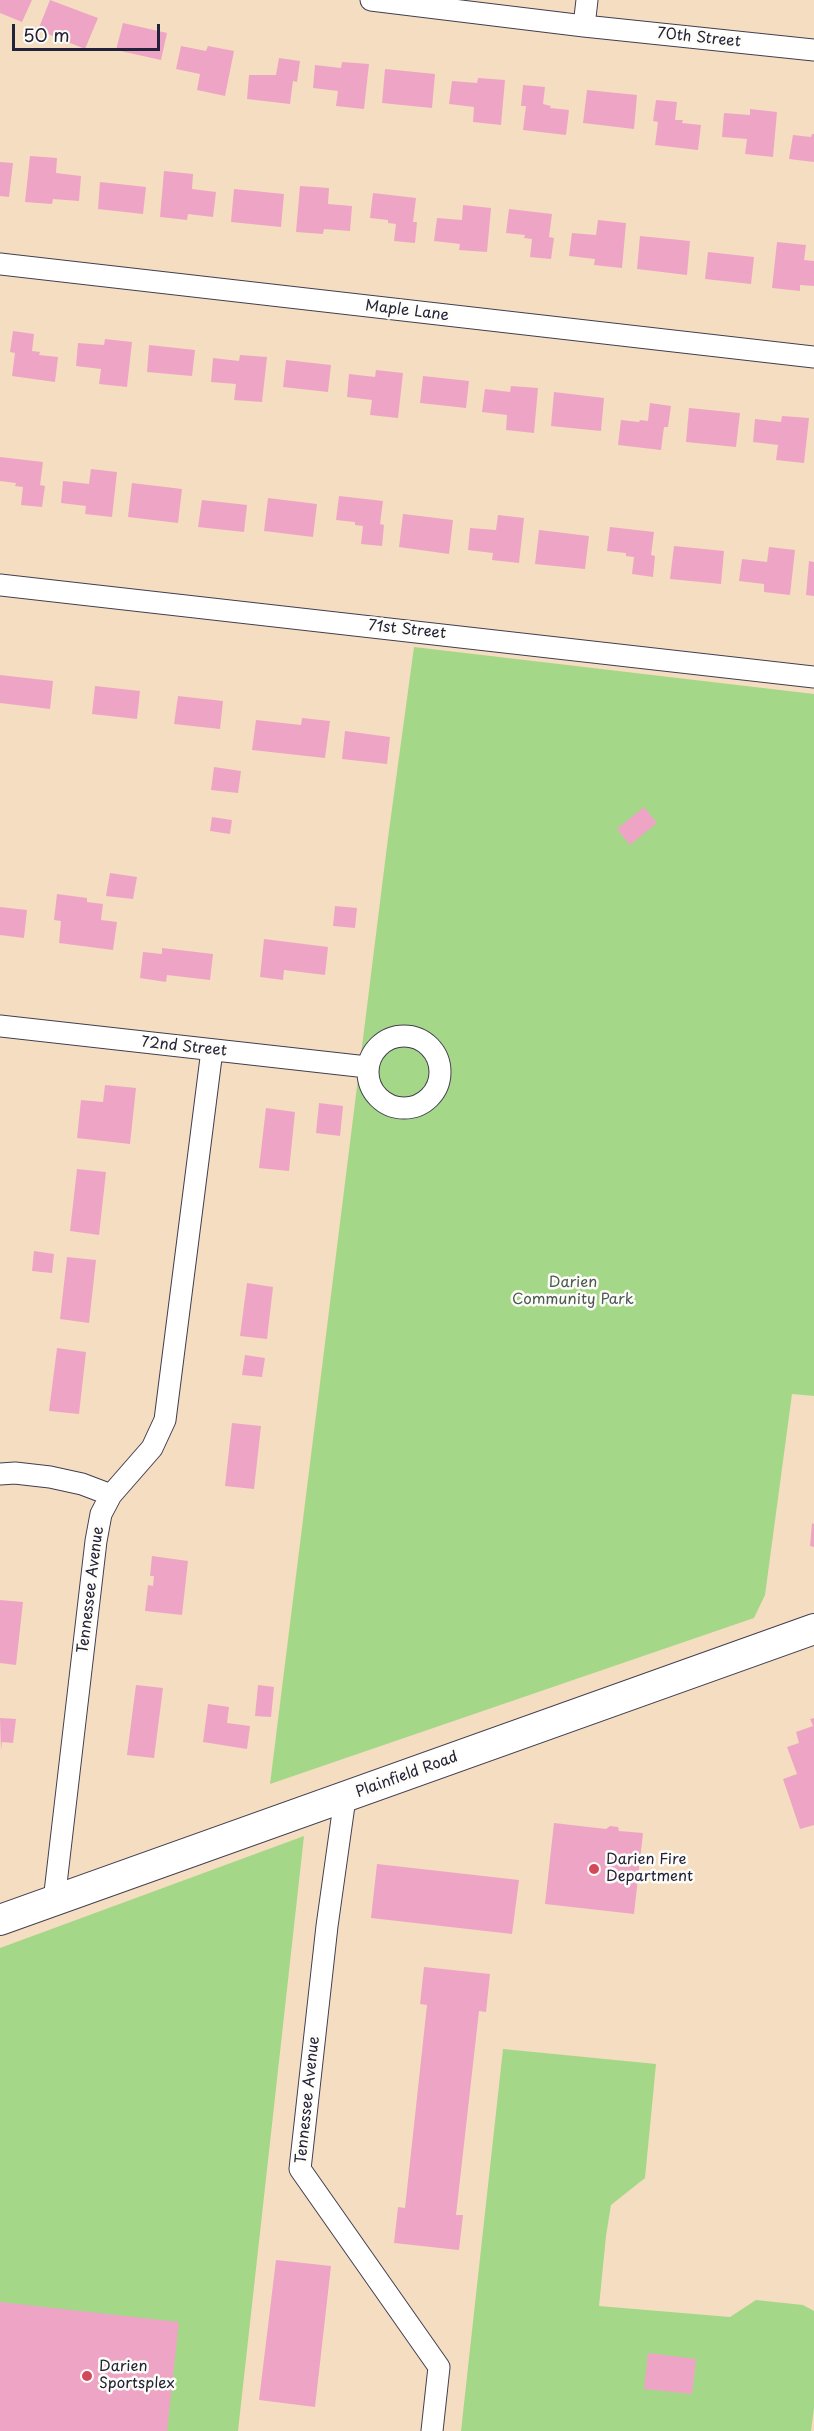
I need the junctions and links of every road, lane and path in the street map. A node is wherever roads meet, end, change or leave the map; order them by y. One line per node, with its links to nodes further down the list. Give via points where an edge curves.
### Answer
1 (371, 0): 3 (street, 70th Street)
2 (587, 0): 3 (street)
3 (584, 26): 4 (street, 70th Street)
4 (814, 50)
5 (0, 264): 6 (street, Maple Lane)
6 (814, 357)
7 (0, 585): 8 (street, 71st Street)
8 (814, 677)
9 (0, 1026): 10 (street, 72nd Street)
10 (212, 1050): 11 (street, 72nd Street); 13 (street, Tennessee Avenue, via 165,1419 152,1448)
11 (367, 1067)
12 (0, 1474): 13 (street, via 50,1477)
13 (111, 1495): 16 (street, Tennessee Avenue, via 101,1514 96,1541)
14 (814, 1629): 15 (main road, Plainfield Road)
15 (345, 1798): 16 (main road, Plainfield Road); 18 (street, Tennessee Avenue, via 300,2169 440,2367)
16 (54, 1900): 17 (main road, Plainfield Road)
17 (0, 1920)
18 (432, 2431)

